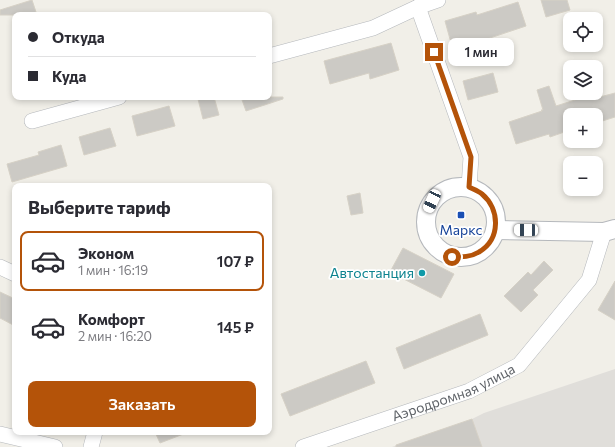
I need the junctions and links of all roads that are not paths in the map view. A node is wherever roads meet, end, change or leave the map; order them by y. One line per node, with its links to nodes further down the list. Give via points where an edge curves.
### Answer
1 (438, 0): 2 (street)
2 (418, 6): 3 (street, via 373,28); 6 (street, via 471,157)
3 (272, 55)
4 (108, 100): 5 (street)
5 (32, 121)
6 (469, 187): 7 (street, via 482,193 491,203 496,216); 7 (street, via 455,186 442,191 432,201 426,214 425,228 430,241 440,251 452,257 466,257 479,252 490,243)
7 (496, 230): 8 (street)
8 (609, 231): 15 (street, Аэродромная улица, via 588,280 519,365 469,391)
9 (0, 267): 10 (street)
10 (12, 273)
11 (0, 434): 13 (street)
12 (94, 435): 14 (street)
13 (55, 447)
14 (91, 447)
15 (304, 447)

